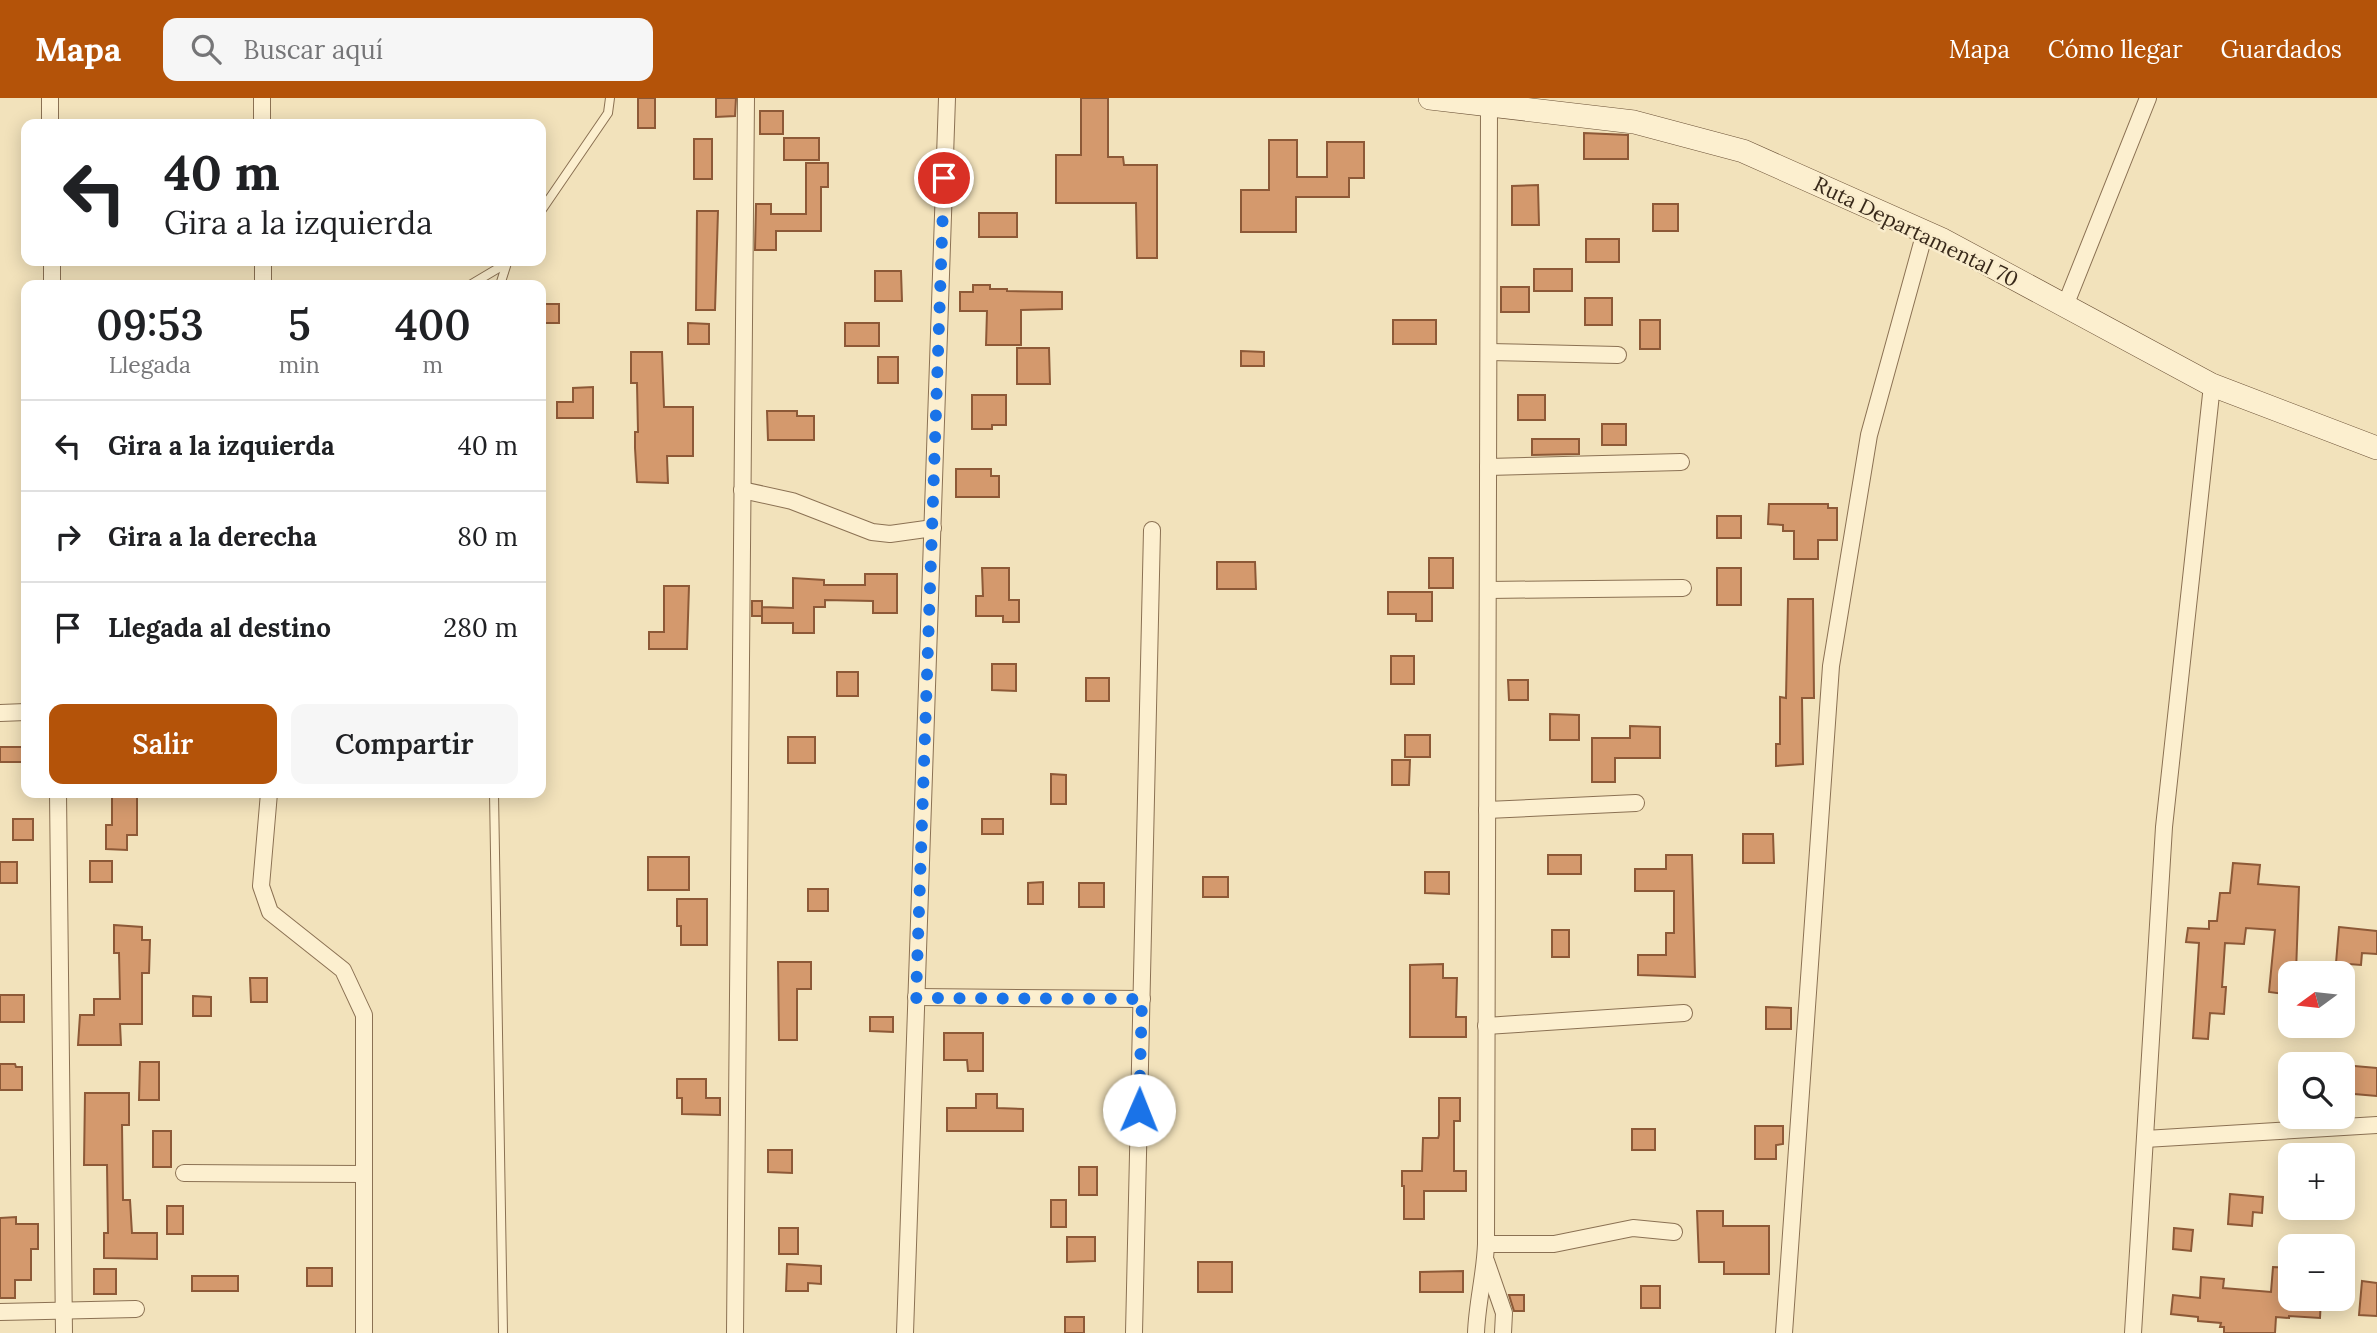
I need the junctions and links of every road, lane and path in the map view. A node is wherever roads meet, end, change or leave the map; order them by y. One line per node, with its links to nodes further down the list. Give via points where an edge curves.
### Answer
1 (50, 98): 9 (street)
2 (262, 98): 10 (street)
3 (610, 98): 11 (lane, via 608,113)
4 (746, 98): 22 (street)
5 (947, 98): 23 (street)
6 (1430, 98): 8 (main road, Ruta Departamental 70)
7 (2148, 98): 15 (street)
8 (1489, 104): 12 (main road, Ruta Departamental 70, via 1634,122 1743,151); 16 (street)
9 (50, 119)
10 (262, 119)
11 (546, 204)
12 (1925, 232): 15 (main road, Ruta Departamental 70); 55 (street, via 1868,435 1830,666)
13 (501, 266): 14 (lane)
14 (478, 280)
15 (2065, 306): 18 (main road, Ruta Departamental 70)
16 (1489, 352): 17 (street); 21 (street)
17 (1618, 355)
18 (2212, 385): 19 (main road, Ruta Departamental 70); 39 (street, via 2164,827)
19 (2377, 448)
20 (1681, 462): 21 (street)
21 (1488, 467): 26 (street)
22 (742, 490): 23 (street, via 792,501 872,532); 50 (street)
23 (933, 528): 34 (street)
24 (1152, 530): 35 (street)
25 (1683, 588): 26 (street)
26 (1488, 590): 33 (street)
27 (21, 712): 28 (street)
28 (0, 713)
29 (58, 798): 45 (street)
30 (269, 798): 41 (street, via 261,886 270,912 343,970 364,1015)
31 (494, 798): 49 (lane)
32 (1636, 803): 33 (street)
33 (1487, 810): 37 (street)
34 (916, 998): 35 (street); 51 (street)
35 (1142, 999): 52 (street)
36 (1684, 1013): 37 (street)
37 (1486, 1026): 43 (street)
38 (2377, 1125): 39 (street)
39 (2144, 1139): 56 (street)
40 (184, 1173): 41 (street)
41 (363, 1174): 48 (street)
42 (1674, 1231): 43 (street, via 1633,1228)
43 (1486, 1251): 53 (street); 54 (street, via 1504,1313)
44 (136, 1309): 45 (street)
45 (64, 1310): 46 (street); 47 (street)
46 (0, 1312)
47 (64, 1333)
48 (364, 1333)
49 (503, 1333)
50 (735, 1333)
51 (905, 1333)
52 (1134, 1333)
53 (1476, 1333)
54 (1503, 1333)
55 (1784, 1333)
56 (2133, 1333)

